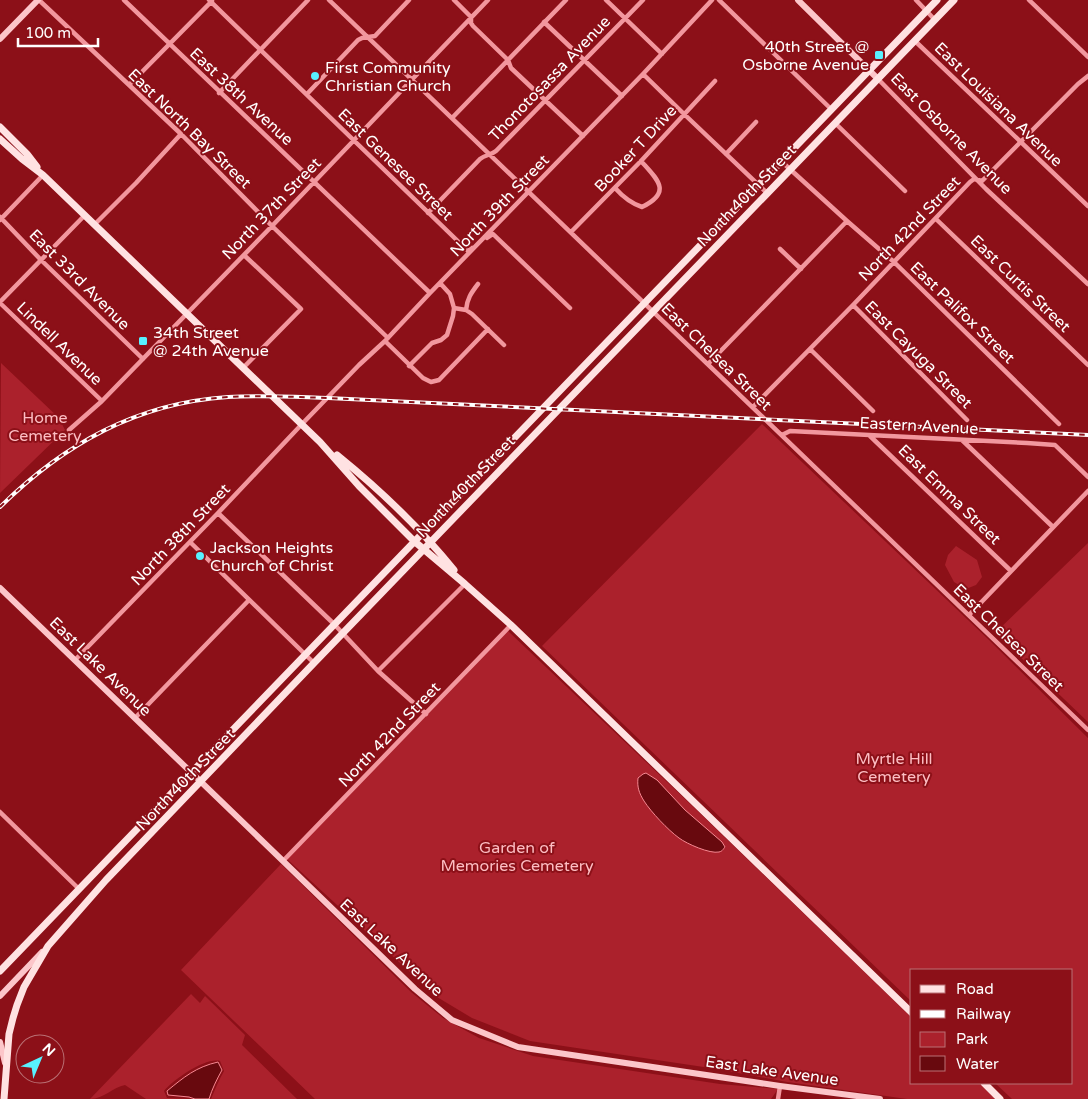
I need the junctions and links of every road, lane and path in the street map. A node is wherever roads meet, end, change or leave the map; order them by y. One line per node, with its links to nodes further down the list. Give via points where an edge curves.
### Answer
1 (38, 0): 26 (street); 40 (street, East North Bay Street)
2 (124, 0): 28 (street, East 38th Avenue)
3 (308, 0): 29 (street)
4 (330, 0): 5 (street); 25 (street, East Chelsea Street)
5 (336, 0)
6 (409, 0): 25 (street, via 375,36)
7 (454, 0): 21 (street)
8 (488, 0): 21 (street, North 37th Street)
9 (566, 0): 24 (street)
10 (606, 0): 22 (street)
11 (643, 0): 22 (street, Thonotosassa Avenue)
12 (712, 0): 30 (street, North 39th Street)
13 (718, 0): 45 (street)
14 (798, 0): 34 (street, East Osborne Avenue)
15 (916, 0): 20 (street, East Louisiana Avenue)
16 (937, 0): 20 (main road, North 40th Street)
17 (954, 0): 23 (main road, North 40th Street)
18 (1029, 0): 31 (street)
19 (211, 1): 28 (street); 29 (street, East Genesee Street)
20 (927, 10): 23 (street, East Louisiana Avenue); 34 (main road, North 40th Street)
21 (471, 17): 32 (street, via 471,24); 38 (street, North 37th Street)
22 (625, 18): 30 (street); 33 (street, Thonotosassa Avenue)
23 (935, 20): 27 (main road, North 40th Street)
24 (544, 22): 32 (street); 33 (street)
25 (368, 38): 38 (street, East Chelsea Street); 42 (street, via 358,40)
26 (0, 39)
27 (915, 40): 37 (main road, North 40th Street); 55 (street, East Louisiana Avenue)
28 (169, 44): 40 (street); 41 (street, East 38th Avenue)
29 (260, 49): 41 (street); 42 (street, East Genesee Street)
30 (662, 54): 35 (street, North 39th Street)
31 (1088, 57)
32 (508, 60): 44 (street, via 511,68); 47 (street)
33 (585, 60): 43 (street); 44 (street, Thonotosassa Avenue)
34 (869, 70): 37 (street, East Osborne Avenue); 45 (main road, North 40th Street)
35 (643, 74): 43 (street, North 39th Street); 46 (street)
36 (1088, 76): 55 (street, North 42nd Street)
37 (878, 79): 49 (main road, North 40th Street); 62 (street, East Osborne Avenue)
38 (412, 80): 47 (street, East Chelsea Street); 54 (street, North 37th Street)
39 (715, 80): 46 (street, Booker T Drive)
40 (129, 85): 51 (street, East North Bay Street)
41 (219, 93): 63 (street, East 38th Avenue)
42 (307, 94): 54 (street, East Genesee Street)
43 (622, 96): 52 (street, North 39th Street)
44 (546, 100): 52 (street); 57 (street, Thonotosassa Avenue)
45 (831, 109): 59 (main road, North 40th Street)
46 (684, 114): 56 (street); 58 (street, Booker T Drive)
47 (452, 118): 57 (street, East Chelsea Street)
48 (756, 122): 56 (street)
49 (835, 123): 60 (main road, North 40th Street); 66 (street)
50 (0, 127): 61 (main road)
51 (180, 134): 77 (street); 78 (street, East North Bay Street)
52 (583, 136): 67 (street, North 39th Street)
53 (0, 139): 61 (main road)
54 (353, 140): 63 (street, North 37th Street); 71 (street, East Genesee Street)
55 (1022, 142): 62 (street, North 42nd Street, via 984,179); 69 (street, East Louisiana Avenue)
56 (726, 154): 64 (street)
57 (491, 155): 67 (street, East Chelsea Street); 71 (street, Thonotosassa Avenue, via 480,159)
58 (641, 161): 65 (street, Booker T Drive); 65 (street, via 659,181 658,196 642,207)
59 (781, 161): 60 (street, East Palifox Street); 64 (main road, North 40th Street)
60 (790, 170): 68 (main road, North 40th Street); 76 (street, East Palifox Street)
61 (43, 175): 72 (main road); 74 (street)
62 (978, 180): 75 (street, North 42nd Street, via 970,182); 90 (street, East Osborne Avenue)
63 (315, 182): 78 (street, North 37th Street); 91 (street, East 38th Avenue)
64 (758, 184): 68 (street); 70 (main road, North 40th Street)
65 (615, 188): 79 (street, Booker T Drive)
66 (906, 191)
67 (529, 192): 79 (street, East Chelsea Street); 80 (street, North 39th Street)
68 (768, 193): 73 (main road, North 40th Street)
69 (1088, 206)
70 (737, 207): 73 (street); 81 (main road, North 40th Street)
71 (428, 213): 80 (street, East Genesee Street, via 468,251)
72 (85, 215): 77 (main road); 85 (street)
73 (746, 216): 83 (main road, North 40th Street)
74 (0, 219): 85 (street, East 33rd Avenue)
75 (936, 219): 86 (street, North 42nd Street); 106 (street, East Curtis Street)
76 (847, 221): 86 (street, East Palifox Street); 87 (street)
77 (95, 224): 99 (main road)
78 (272, 226): 84 (street, North 37th Street); 101 (street, East North Bay Street)
79 (571, 232): 93 (street, East Chelsea Street)
80 (480, 242): 88 (street, North 39th Street); 96 (street, East Genesee Street, via 493,234)
81 (703, 242): 83 (street); 93 (main road, North 40th Street)
82 (780, 249): 87 (street)
83 (712, 250): 98 (main road, North 40th Street)
84 (244, 255): 99 (street, North 37th Street); 108 (street, via 301,309)
85 (41, 260): 92 (street); 104 (street, East 33rd Avenue)
86 (894, 262): 94 (street, North 42nd Street); 116 (street, East Palifox Street)
87 (801, 269): 105 (street)
88 (440, 283): 91 (street, North 39th Street); 95 (street, via 450,294)
89 (478, 284): 97 (street, via 466,302)
90 (1088, 284)
91 (430, 294): 101 (street, North 39th Street)
92 (0, 303): 111 (street, Lindell Avenue)
93 (644, 303): 98 (street, East Chelsea Street); 109 (main road, North 40th Street)
94 (852, 306): 103 (street, North 42nd Street); 114 (street, East Cayuga Street)
95 (454, 308): 97 (street); 107 (street, via 447,335 432,343)
96 (570, 308)
97 (466, 310): 100 (street)
98 (653, 312): 105 (street, East Chelsea Street); 110 (main road, North 40th Street)
99 (187, 314): 104 (street, North 37th Street); 108 (main road)
100 (488, 329): 102 (street); 107 (street, East North Bay Street, via 439,380 426,381)
101 (386, 340): 107 (street, East North Bay Street); 115 (street, North 39th Street)
102 (504, 345)
103 (810, 350): 112 (street, North 42nd Street); 113 (street)
104 (143, 359): 111 (street, North 37th Street)
105 (708, 364): 112 (street, East Chelsea Street)
106 (1088, 365)
107 (410, 366)
108 (243, 368): 115 (main road)
109 (573, 376): 110 (street); 122 (main road, North 40th Street)
110 (582, 385): 123 (main road, North 40th Street)
111 (102, 401): 117 (street, North 37th Street)
112 (753, 407): 118 (street, East Chelsea Street)
113 (873, 411)
114 (967, 420)
115 (302, 424): 121 (main road); 126 (street, North 38th Street)
116 (1059, 424)
117 (69, 430)
118 (782, 435): 119 (street, Eastern Avenue, via 790,431); 137 (street, East Chelsea Street)
119 (870, 436): 120 (street, Eastern Avenue); 133 (street, East Emma Street)
120 (962, 440): 124 (street, Eastern Avenue, via 1055,445); 127 (street)
121 (320, 442): 128 (main road); 129 (main road)
122 (494, 458): 123 (street); 128 (main road, North 40th Street)
123 (503, 467): 131 (main road, North 40th Street)
124 (1088, 477)
125 (1088, 490): 127 (street)
126 (218, 513): 130 (street, North 38th Street); 138 (street)
127 (1053, 527): 133 (street)
128 (422, 533): 129 (main road, North 40th Street); 131 (main road)
129 (414, 541): 132 (main road); 138 (main road, North 40th Street)
130 (190, 542): 136 (street); 142 (street, North 38th Street)
131 (430, 542): 132 (main road, North 40th Street); 134 (main road)
132 (424, 549): 134 (main road); 140 (main road, North 40th Street)
133 (1011, 571): 137 (street)
134 (465, 584): 139 (main road); 144 (street)
135 (0, 588): 142 (street, East Lake Avenue)
136 (249, 600): 141 (street); 147 (street)
137 (968, 615): 149 (street, East Chelsea Street)
138 (334, 624): 140 (street); 141 (main road, North 40th Street)
139 (511, 625): 146 (street, North 42nd Street); 160 (main road)
140 (343, 633): 143 (main road, North 40th Street); 144 (street)
141 (305, 654): 143 (street); 145 (main road, North 40th Street)
142 (75, 660): 147 (street, East Lake Avenue)
143 (314, 663): 148 (main road, North 40th Street)
144 (378, 672): 146 (street)
145 (249, 713): 148 (street); 150 (main road, North 40th Street)
146 (426, 714): 155 (street, North 42nd Street)
147 (135, 718): 150 (street, East Lake Avenue)
148 (258, 722): 151 (main road, North 40th Street)
149 (1088, 730)
150 (192, 773): 151 (street, East Lake Avenue); 153 (main road, North 40th Street)
151 (201, 781): 154 (main road, North 40th Street); 155 (street, East Lake Avenue)
152 (0, 812): 156 (street)
153 (120, 846): 154 (street); 156 (main road, North 40th Street)
154 (130, 856): 157 (main road, North 40th Street)
155 (284, 861): 164 (street, East Lake Avenue, via 415,989 452,1020 518,1047)
156 (79, 889): 158 (main road, North 40th Street)
157 (48, 946): 159 (street, North 40th Street); 162 (main road, via 17,1005 9,1034)
158 (0, 971)
159 (0, 996)
160 (910, 1011)
161 (0, 1042): 162 (street)
162 (6, 1066): 165 (main road)
163 (985, 1084): 168 (main road)
164 (780, 1086): 166 (street); 167 (street, East Lake Avenue)
165 (4, 1099)
166 (778, 1099)
167 (880, 1099)
168 (1000, 1099)

